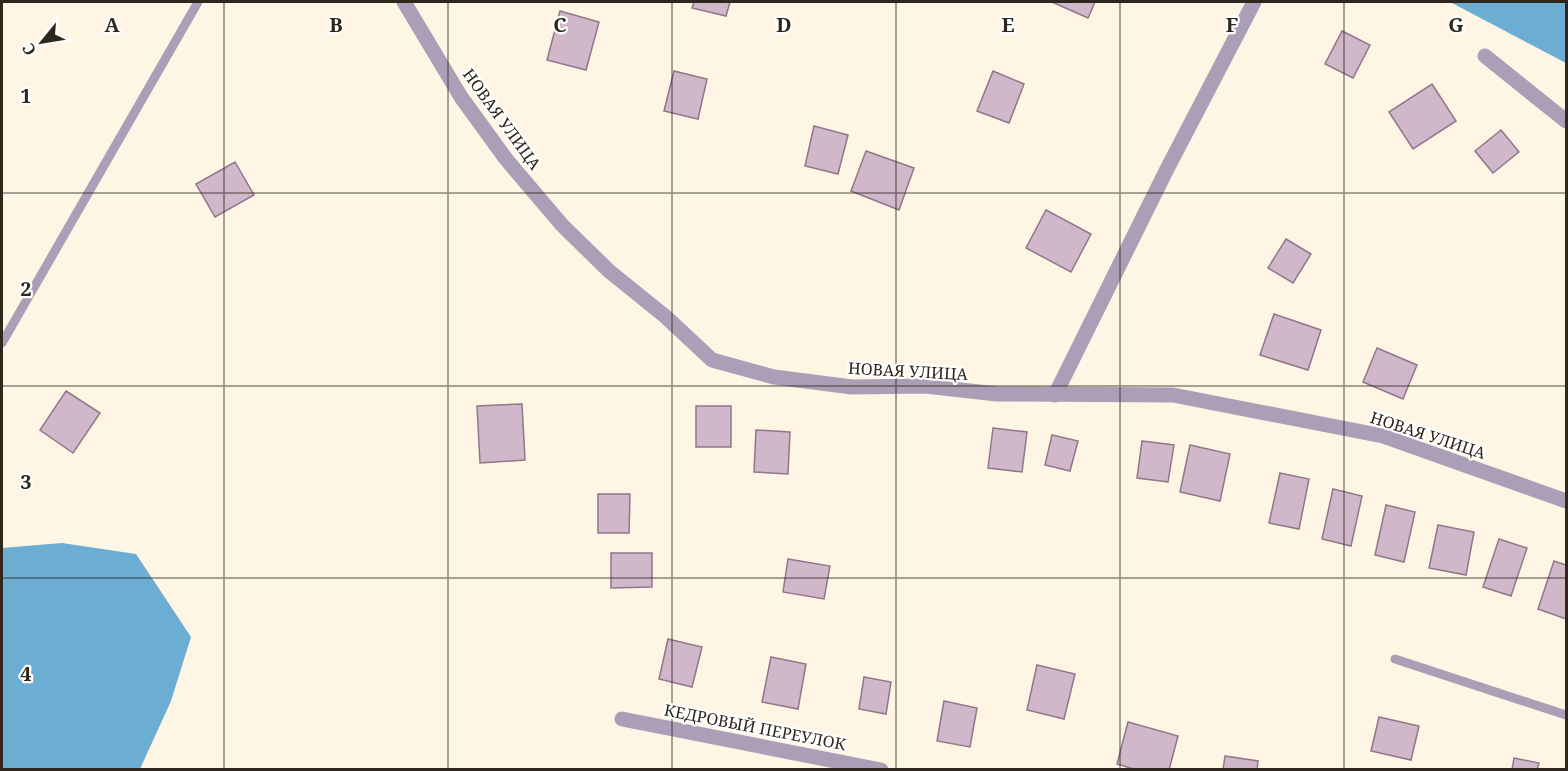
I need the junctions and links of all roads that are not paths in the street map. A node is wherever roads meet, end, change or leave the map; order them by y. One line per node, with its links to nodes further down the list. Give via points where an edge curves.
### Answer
1 (198, 2): 6 (lane)
2 (404, 2): 7 (street, НОВАЯ УЛИЦА, via 461,97 506,159 562,225 712,360 774,378 852,387 925,386 997,394)
3 (1254, 2): 7 (street)
4 (1485, 56): 5 (street)
5 (1566, 121)
6 (2, 343)
7 (1055, 394): 8 (street, НОВАЯ УЛИЦА, via 1173,395 1383,436)
8 (1566, 501)
9 (1395, 659): 10 (lane)
10 (1566, 715)
11 (622, 719): 12 (street, КЕДРОВЫЙ ПЕРЕУЛОК)
12 (881, 770)

